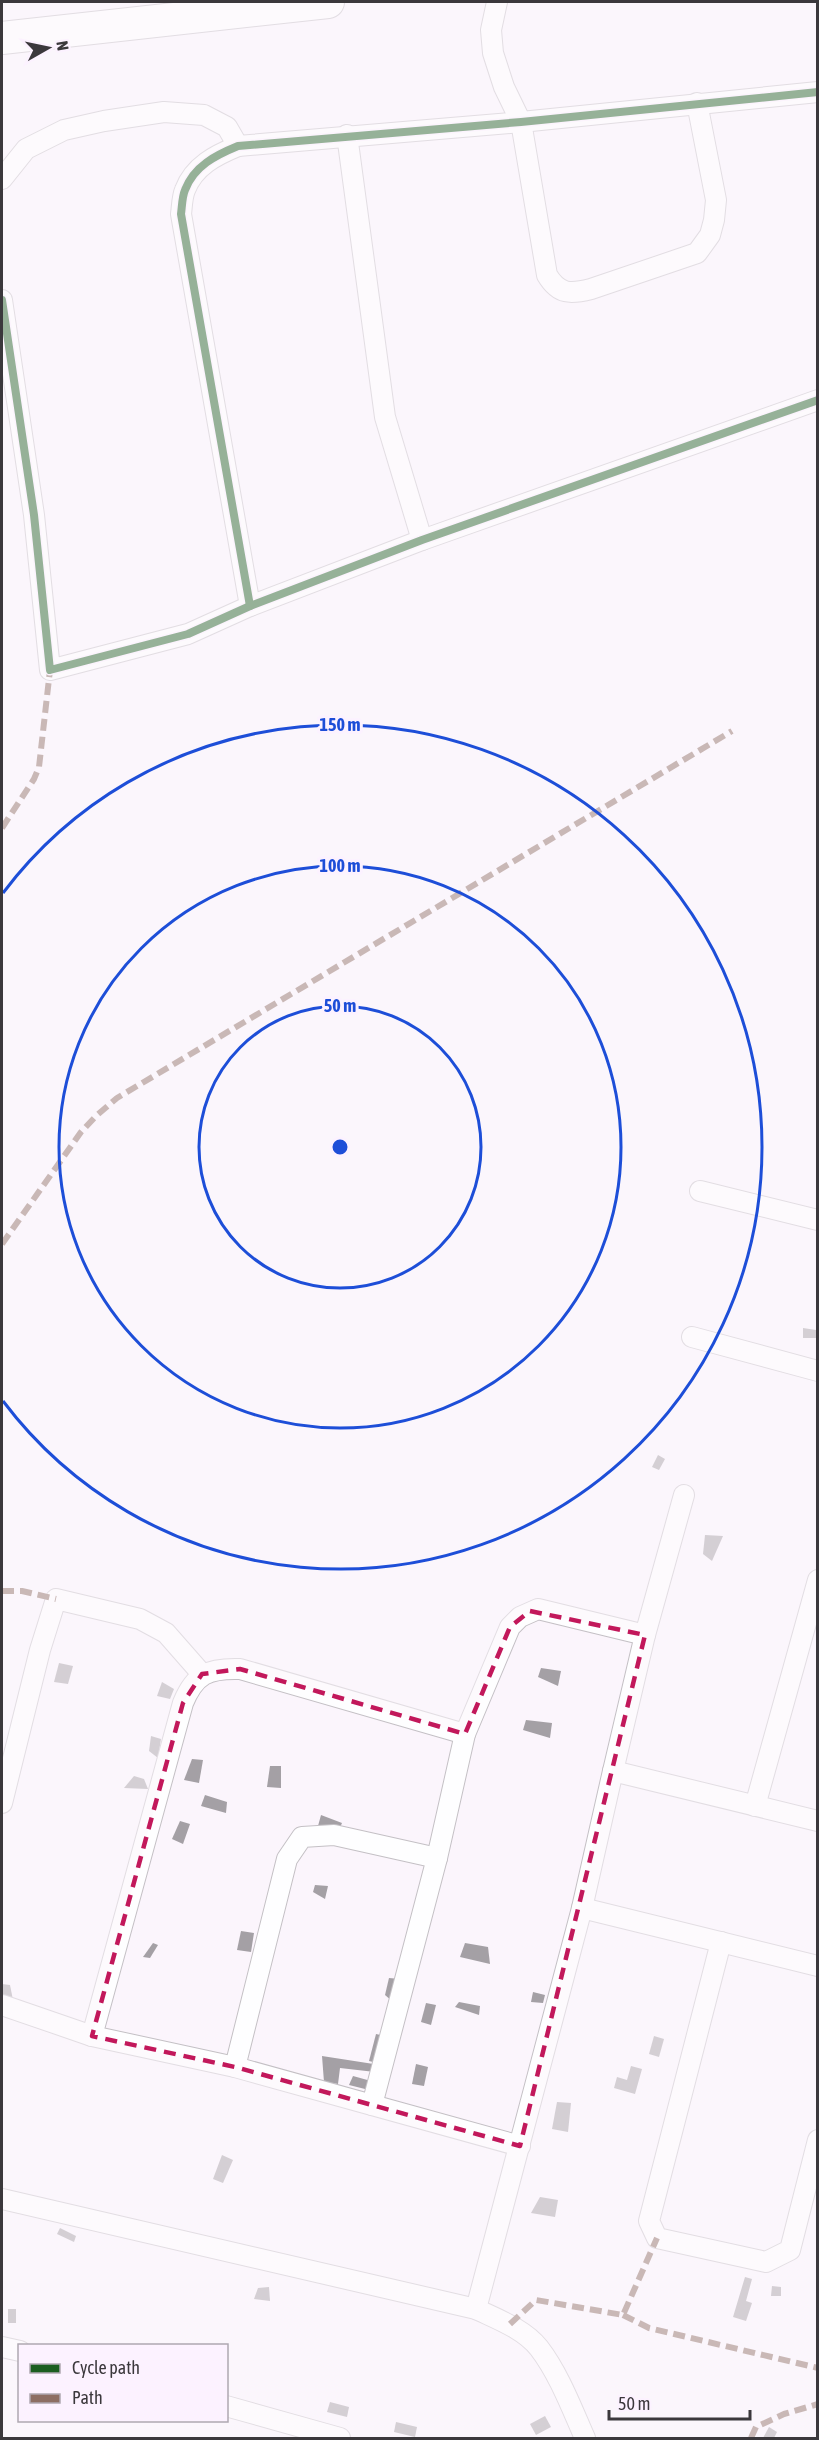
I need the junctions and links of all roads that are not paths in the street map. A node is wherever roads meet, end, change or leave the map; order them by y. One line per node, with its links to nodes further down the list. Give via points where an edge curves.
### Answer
1 (328, 2): 3 (main road)
2 (497, 2): 6 (street, via 491,30 494,53 504,87)
3 (2, 38)
4 (818, 92): 5 (street)
5 (697, 103): 6 (street); 6 (street, via 716,200 710,235 697,253 576,293 563,292 547,275)
6 (521, 122): 7 (street)
7 (347, 135): 8 (street); 12 (street, via 385,417)
8 (238, 146): 9 (street, via 227,127 204,115 164,112 64,130 26,149); 13 (street, via 215,155 197,171 185,190 181,214)
9 (2, 179)
10 (2, 300): 13 (street, via 34,515 50,670 188,634)
11 (818, 400): 12 (street)
12 (422, 540): 13 (street)
13 (250, 606)
14 (700, 1191): 15 (street)
15 (818, 1220)
16 (692, 1337): 17 (street)
17 (818, 1371)
18 (684, 1495): 20 (street)
19 (818, 1580): 25 (street)
20 (645, 1635): 22 (street, via 548,1611 530,1611 510,1627); 23 (street)
21 (202, 1674): 22 (street, via 240,1669); 24 (street, via 166,1633 140,1619 56,1599); 32 (street, via 190,1686 183,1703)
22 (465, 1734): 27 (street)
23 (613, 1772): 25 (street); 28 (street)
24 (2, 1803)
25 (755, 1806): 26 (street)
26 (818, 1821)
27 (437, 1858): 33 (street, via 334,1835 302,1837 287,1859); 34 (street)
28 (582, 1908): 29 (street); 36 (street)
29 (721, 1942): 30 (street); 35 (street, via 649,2221 657,2238 766,2262 790,2250)
30 (818, 1966)
31 (2, 2005): 32 (street)
32 (92, 2036): 33 (street)
33 (235, 2067): 34 (street)
34 (372, 2105): 36 (street)
35 (818, 2140)
36 (520, 2146): 38 (street)
37 (2, 2199): 38 (street)
38 (476, 2309): 43 (street, via 510,2324 538,2347)
39 (2, 2347): 40 (street)
40 (18, 2351)
41 (228, 2407): 42 (street)
42 (340, 2439)
43 (585, 2439)

